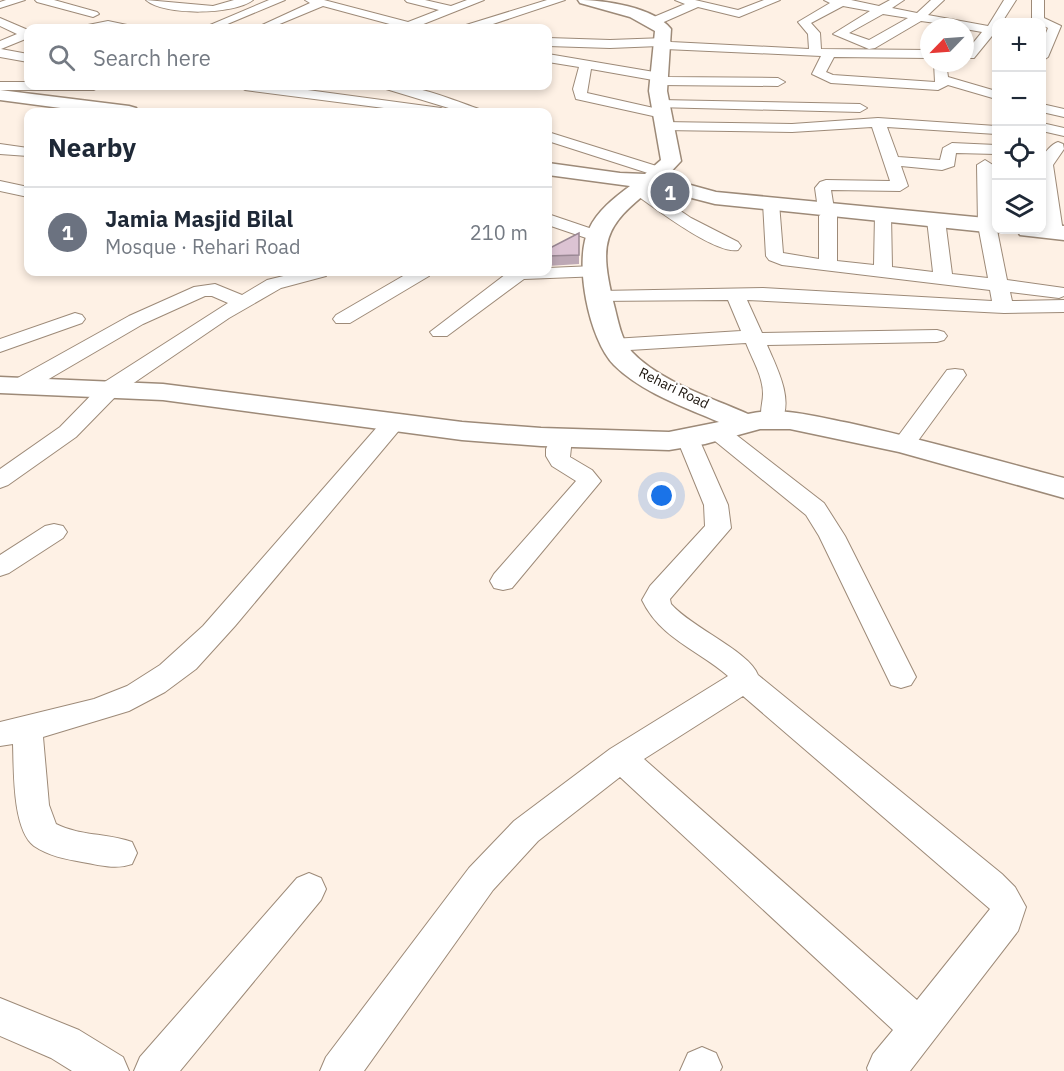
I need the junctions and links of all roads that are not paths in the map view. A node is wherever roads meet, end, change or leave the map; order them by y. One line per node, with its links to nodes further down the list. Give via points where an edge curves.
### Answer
1 (19, 0): 18 (street)
2 (41, 0): 22 (street)
3 (152, 0): 4 (street, via 213,9)
4 (247, 0)
5 (279, 0): 26 (street)
6 (478, 0): 20 (street)
7 (559, 0): 35 (street)
8 (585, 0): 23 (main road)
9 (774, 0): 16 (street, via 734,18)
10 (898, 0): 21 (street)
11 (938, 0): 24 (street)
12 (1010, 0): 36 (street)
13 (1038, 0): 25 (street)
14 (316, 1): 19 (street); 31 (street)
15 (408, 1): 20 (street)
16 (687, 1): 23 (street)
17 (839, 1): 21 (street); 45 (street, via 804,22 814,33)
18 (0, 5)
19 (341, 8): 32 (street); 33 (street)
20 (452, 10): 34 (street)
21 (882, 10): 24 (street); 41 (street, via 839,34)
22 (93, 15)
23 (644, 15): 40 (main road, via 663,29)
24 (919, 17): 36 (street); 41 (street)
25 (1038, 18)
26 (229, 21): 29 (street); 30 (street)
27 (0, 22): 37 (street)
28 (1046, 23): 54 (street, via 1055,26)
29 (220, 24)
30 (251, 24)
31 (270, 24)
32 (295, 24)
33 (396, 24)
34 (419, 24)
35 (484, 24)
36 (991, 30): 43 (street)
37 (24, 33)
38 (24, 35): 42 (street)
39 (552, 42): 40 (street)
40 (665, 43): 45 (street, via 738,45 757,56); 58 (main road)
41 (869, 45): 47 (street)
42 (0, 46)
43 (974, 48)
44 (24, 50): 48 (street)
45 (815, 52): 46 (street)
46 (835, 52): 47 (street); 55 (street); 60 (street, via 819,75)
47 (897, 53): 49 (street)
48 (6, 54): 52 (street)
49 (920, 55)
50 (974, 55): 51 (street)
51 (988, 55)
52 (24, 57)
53 (920, 57): 55 (street)
54 (1046, 57)
55 (913, 58): 63 (street)
56 (552, 59): 57 (street)
57 (586, 65): 58 (street); 81 (street, via 579,89 581,96)
58 (667, 72): 61 (street); 61 (street, via 748,69); 81 (main road)
59 (939, 72): 66 (street)
60 (856, 80): 63 (street); 78 (street)
61 (748, 82): 62 (street)
62 (778, 82)
63 (914, 84): 66 (street)
64 (0, 86): 65 (street)
65 (24, 86)
66 (937, 87): 71 (street)
67 (307, 90): 73 (street)
68 (406, 90): 72 (street)
69 (442, 90): 72 (street)
70 (0, 94): 75 (main road)
71 (992, 94)
72 (424, 95): 77 (street)
73 (338, 97): 74 (street); 76 (street)
74 (326, 107)
75 (72, 108)
76 (414, 108)
77 (462, 108)
78 (860, 108): 81 (street); 82 (street)
79 (1046, 109): 80 (street)
80 (1064, 113)
81 (662, 114): 82 (street, via 802,128); 95 (main road, via 670,161)
82 (873, 122): 83 (street, via 942,120); 92 (street)
83 (992, 128)
84 (1046, 128): 85 (street)
85 (1064, 132)
86 (552, 138): 95 (street)
87 (24, 141): 89 (street)
88 (1058, 147): 104 (street, via 1045,165)
89 (5, 149): 91 (street)
90 (992, 150): 92 (street, via 952,148 948,151 948,163 942,165)
91 (24, 151)
92 (892, 161): 99 (street, via 900,186 826,185 823,188)
93 (986, 165): 103 (street)
94 (552, 170): 95 (main road)
95 (649, 180): 98 (main road, via 703,196); 105 (main road, Rehari Road); 108 (street, via 663,208)
96 (0, 186): 97 (street)
97 (24, 191)
98 (771, 203): 99 (main road); 109 (street, via 775,256)
99 (827, 213): 100 (main road); 109 (street)
100 (883, 214): 102 (main road); 112 (street)
101 (552, 220): 105 (street)
102 (936, 220): 103 (main road); 116 (street)
103 (992, 226)
104 (1059, 233)
105 (590, 234): 107 (street); 111 (main road, Rehari Road)
106 (993, 234): 117 (street)
107 (564, 241)
108 (732, 246)
109 (828, 266): 112 (street)
110 (552, 272): 111 (street)
111 (594, 272): 119 (main road, Rehari Road)
112 (883, 272): 116 (street)
113 (304, 276): 121 (street, via 274,284)
114 (416, 276): 124 (street)
115 (512, 276): 125 (street)
116 (943, 279): 117 (street)
117 (999, 285): 120 (street); 122 (street)
118 (735, 294): 119 (street); 122 (street); 127 (street)
119 (600, 297): 128 (main road, Rehari Road)
120 (1062, 299): 122 (street)
121 (243, 302): 131 (street, via 215,290 201,291); 132 (street)
122 (1004, 307)
123 (75, 319): 129 (street)
124 (342, 319)
125 (440, 332)
126 (937, 336): 127 (street)
127 (754, 338): 128 (street); 133 (street, via 771,378)
128 (613, 345): 133 (main road, Rehari Road, via 670,397 731,424)
129 (0, 346)
130 (954, 375): 137 (street)
131 (11, 385): 132 (main road)
132 (111, 388): 134 (main road); 138 (street, via 68,432)
133 (760, 421): 135 (main road); 137 (main road, Rehari Road, via 818,424)
134 (393, 423): 136 (main road); 145 (street, via 183,664 129,698 92,712)
135 (703, 435): 136 (main road, via 643,441); 143 (street, via 815,509); 144 (street, via 718,528 656,600 671,622 736,666)
136 (561, 438): 142 (street, via 556,451 558,459 589,481)
137 (904, 444): 139 (main road, Rehari Road)
138 (0, 480)
139 (1064, 488)
140 (54, 532): 141 (street)
141 (0, 567)
142 (503, 581)
143 (901, 676)
144 (744, 680): 146 (street); 150 (street, via 990,885 1008,907 1005,919)
145 (14, 731): 147 (street, via 37,823 44,834 61,843)
146 (621, 758): 150 (street); 154 (street, via 526,831 502,855)
147 (120, 853)
148 (309, 889): 153 (street)
149 (0, 1017): 152 (street, via 65,1044)
150 (919, 1028): 151 (street)
151 (887, 1068)
152 (109, 1071)
153 (154, 1071)
154 (340, 1071)

